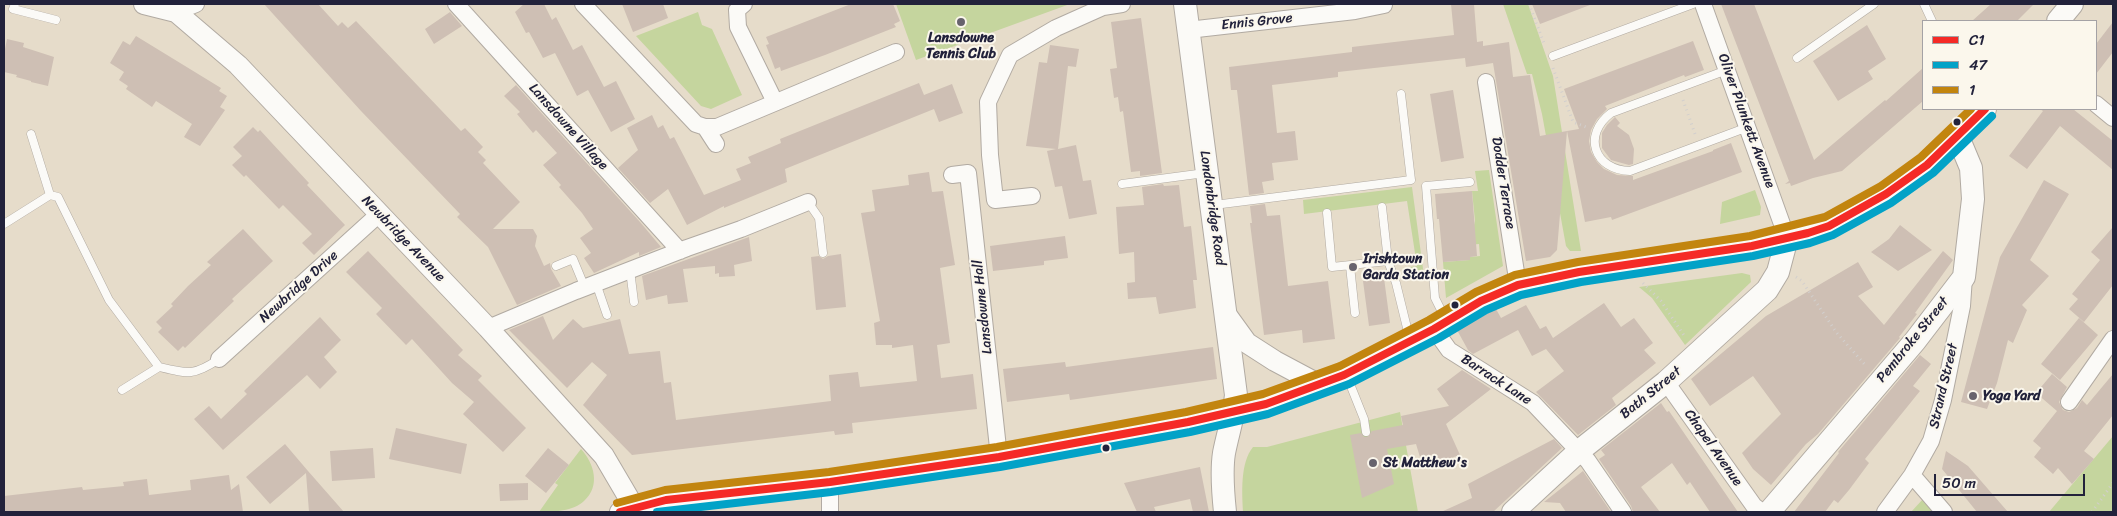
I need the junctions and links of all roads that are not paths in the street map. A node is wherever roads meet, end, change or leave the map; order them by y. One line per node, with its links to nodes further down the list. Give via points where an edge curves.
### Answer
1 (15, 4): 16 (lane, via 13,9)
2 (144, 4): 15 (street, Newbridge Avenue)
3 (196, 4): 15 (street)
4 (456, 4): 48 (street, Lansdowne Village)
5 (583, 4): 30 (street, via 696,124)
6 (744, 4): 26 (street, via 737,10 738,27)
7 (1122, 4): 40 (street, via 1103,7 1056,28 1010,55 1006,63 988,102 994,200)
8 (1185, 4): 19 (main road, Londonbridge Road)
9 (1693, 4): 21 (lane)
10 (1702, 4): 23 (street, Oliver Plunkett Avenue)
11 (1874, 4): 22 (lane)
12 (1924, 4): 17 (lane)
13 (2072, 4): 18 (main road)
14 (1384, 5): 19 (street, Ennis Grove)
15 (176, 12): 45 (street, Newbridge Avenue, via 238,65)
16 (56, 20)
17 (1932, 20)
18 (2059, 20)
19 (1188, 30): 35 (main road, Londonbridge Road)
20 (896, 52): 26 (street)
21 (1553, 56)
22 (1797, 58)
23 (1727, 70): 31 (street, Oliver Plunkett Avenue); 31 (lane, via 1611,113 1601,121 1594,143 1600,158 1608,166 1618,170 1636,169)
24 (1486, 82): 56 (street, Dodder Terrace)
25 (1401, 94): 42 (lane, via 1411,180)
26 (775, 102): 30 (street, via 717,127)
27 (2097, 105): 29 (street)
28 (1981, 110): 33 (main road)
29 (2113, 118)
30 (705, 127): 34 (street)
31 (1748, 127): 47 (street, Oliver Plunkett Avenue)
32 (31, 134): 39 (lane)
33 (1958, 137): 47 (main road, via 1927,165 1848,218); 54 (main road, via 1971,168 1974,199)
34 (716, 144)
35 (1207, 173): 38 (lane); 42 (main road, Londonbridge Road)
36 (952, 175): 75 (street, Lansdowne Hall, via 968,173)
37 (1470, 182): 61 (lane, via 1426,186 1434,298)
38 (1122, 184)
39 (50, 195): 46 (lane); 66 (lane, via 58,197 108,300)
40 (1032, 196)
41 (808, 202): 48 (street); 49 (lane, via 819,218)
42 (1212, 206): 59 (main road, Londonbridge Road)
43 (1382, 207): 50 (lane)
44 (1327, 213): 52 (lane, via 1332,267)
45 (379, 214): 62 (street, Newbridge Avenue); 65 (street, Newbridge Drive)
46 (4, 224)
47 (1787, 238): 56 (street); 68 (main road, Bath Street, via 1778,272 1767,290)
48 (680, 250): 53 (street)
49 (823, 253)
50 (1388, 261): 52 (lane); 64 (lane)
51 (556, 266): 55 (lane, via 573,259)
52 (1350, 266): 58 (lane)
53 (630, 270): 55 (street); 57 (lane)
54 (1964, 277): 76 (street, Strand Street, via 1962,306 1943,400 1931,441); 84 (main road, Pembroke Street, via 1915,341)
55 (590, 285): 60 (lane); 62 (street)
56 (1518, 285): 61 (street)
57 (634, 302)
58 (1355, 313)
59 (1226, 314): 69 (street, via 1248,343); 72 (main road, Londonbridge Road, via 1236,395)
60 (607, 316)
61 (1441, 326): 64 (street); 74 (street, Barrack Lane, via 1449,350 1533,402)
62 (488, 328): 78 (street, Newbridge Avenue, via 604,456)
63 (2113, 339): 71 (street)
64 (1410, 342): 67 (street)
65 (219, 359): 66 (lane, via 202,370 184,373)
66 (159, 368): 70 (lane)
67 (1346, 374): 69 (street); 73 (lane)
68 (1666, 382): 74 (main road, Bath Street); 83 (street, Chapel Avenue, via 1754,506)
69 (1320, 385): 72 (street)
70 (122, 390)
71 (2069, 402)
72 (1234, 412): 75 (street); 80 (main road, Londonbridge Road, via 1224,455 1222,490)
73 (1366, 432)
74 (1579, 451): 81 (main road, Bath Street); 82 (street, Barrack Lane)
75 (999, 457): 77 (street)
76 (1912, 475): 85 (street, Strand Street); 86 (street)
77 (830, 482): 78 (street, via 666,500); 79 (street)
78 (627, 509)
79 (830, 512)
80 (1226, 512)
81 (1513, 512)
82 (1623, 512)
83 (1762, 512)
84 (1769, 512)
85 (1885, 512)
86 (1944, 512)

